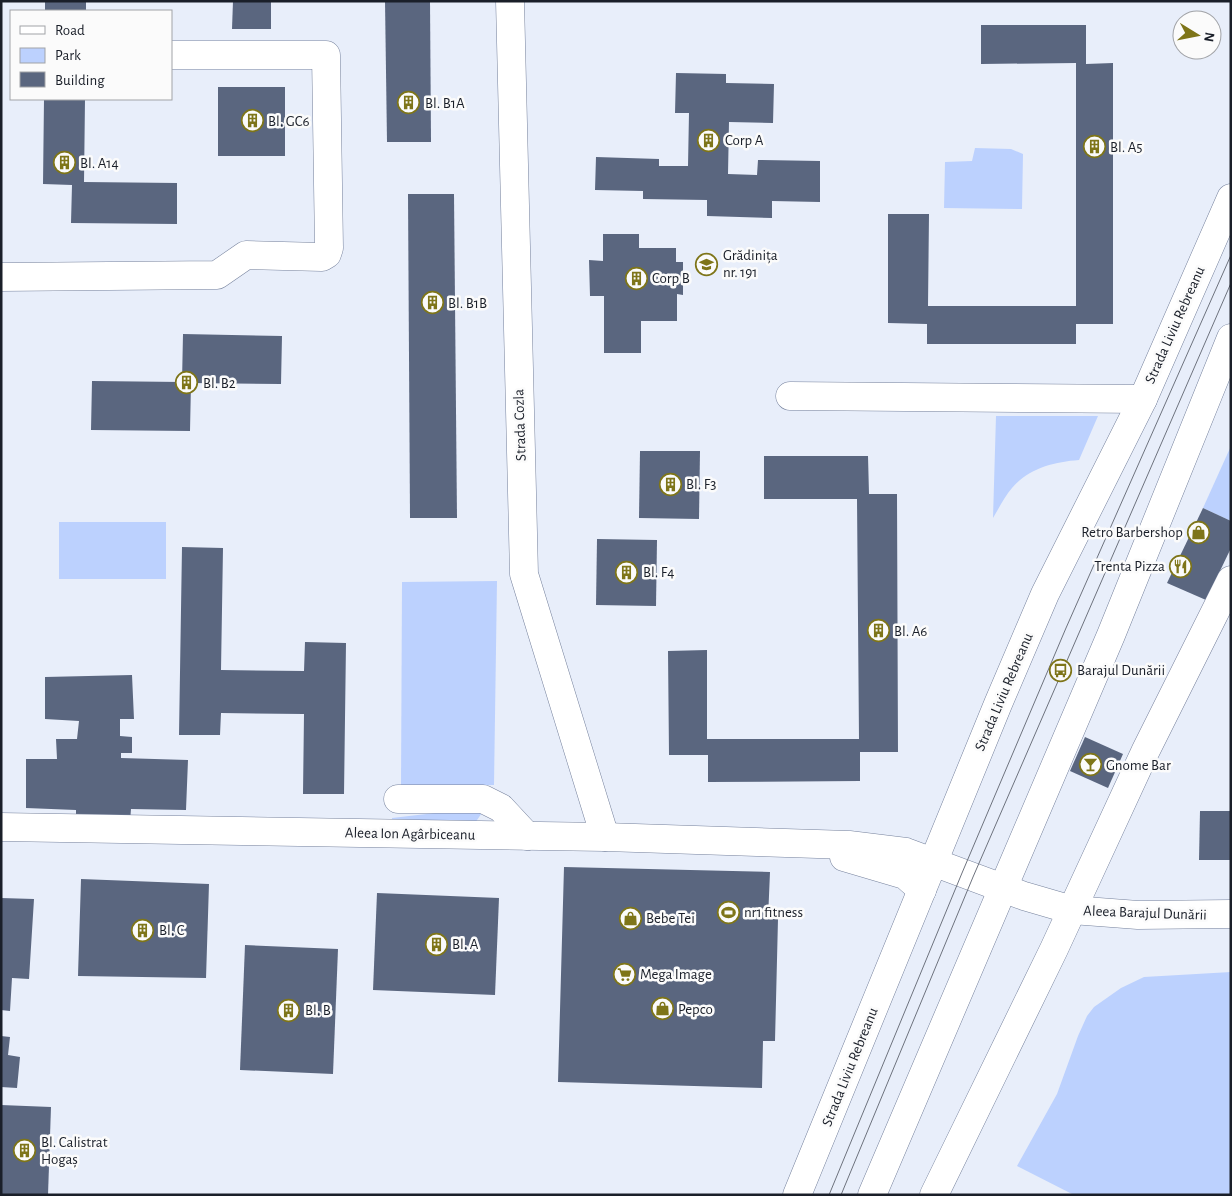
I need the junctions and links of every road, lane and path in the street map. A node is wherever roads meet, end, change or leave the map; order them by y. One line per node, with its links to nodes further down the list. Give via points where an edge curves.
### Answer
1 (510, 1): 12 (street, Strada Cozla, via 524,574)
2 (172, 54): 4 (street, via 326,55 327,254 322,257 246,255 217,275)
3 (1231, 198): 7 (street, Strada Liviu Rebreanu)
4 (1, 277)
5 (1231, 338): 15 (street, via 1111,635)
6 (790, 396): 7 (street)
7 (1143, 399): 14 (street, Strada Liviu Rebreanu, via 1045,594)
8 (1231, 580): 17 (street, via 1145,752)
9 (398, 799): 11 (street, via 482,799 502,808)
10 (1, 827): 11 (street, Aleea Ion Agârbiceanu)
11 (527, 836): 12 (street, Aleea Ion Agârbiceanu)
12 (605, 837): 13 (street, Aleea Ion Agârbiceanu)
13 (818, 845): 14 (street, Aleea Ion Agârbiceanu, via 874,847 906,852); 16 (street, Aleea Ion Agârbiceanu, via 837,855 905,875)
14 (934, 862): 15 (street, Aleea Barajul Dunării); 16 (street, Strada Liviu Rebreanu)
15 (1003, 888): 17 (street, Aleea Barajul Dunării); 20 (street)
16 (922, 890): 19 (street, Strada Liviu Rebreanu)
17 (1072, 910): 18 (street, Aleea Barajul Dunării, via 1138,915); 21 (street)
18 (1231, 914)
19 (797, 1195)
20 (872, 1195)
21 (934, 1195)

